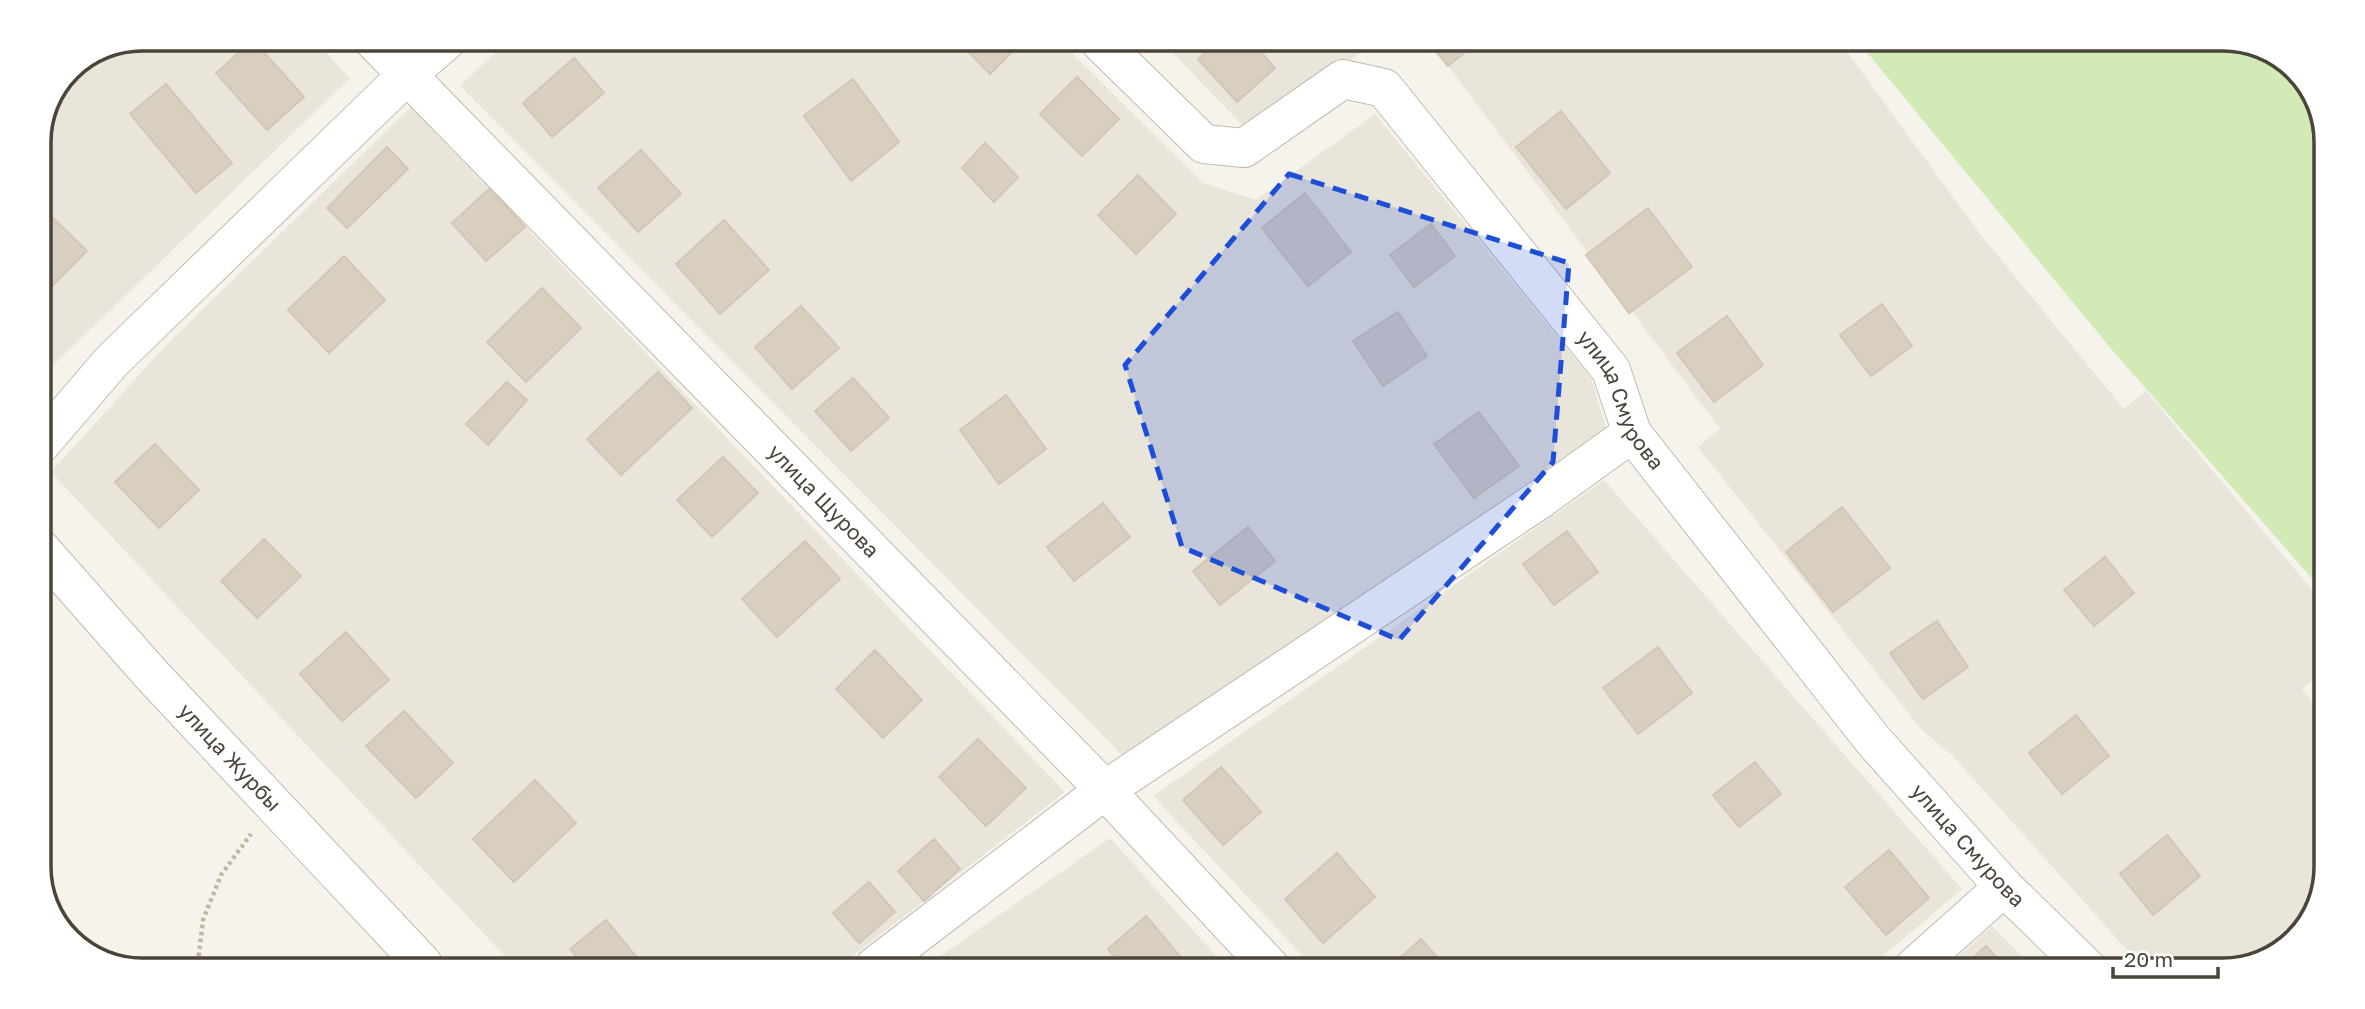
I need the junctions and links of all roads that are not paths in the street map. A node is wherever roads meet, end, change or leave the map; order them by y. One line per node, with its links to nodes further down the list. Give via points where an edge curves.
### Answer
1 (384, 51): 4 (street, улица Щурова)
2 (434, 51): 4 (street)
3 (1109, 51): 6 (street, улица Смурова, via 1204,144 1244,148 1343,79 1384,88 1611,370)
4 (407, 75): 5 (street, via 112,362); 8 (street, улица Щурова)
5 (51, 432)
6 (1632, 433): 8 (street); 9 (street, улица Смурова, via 1873,740)
7 (51, 561): 10 (street, улица Журбы)
8 (1105, 790): 11 (street); 12 (street, улица Щурова)
9 (2004, 887): 13 (street); 14 (street, улица Смурова)
10 (417, 958)
11 (885, 958)
12 (1262, 958)
13 (1924, 958)
14 (2078, 958)

